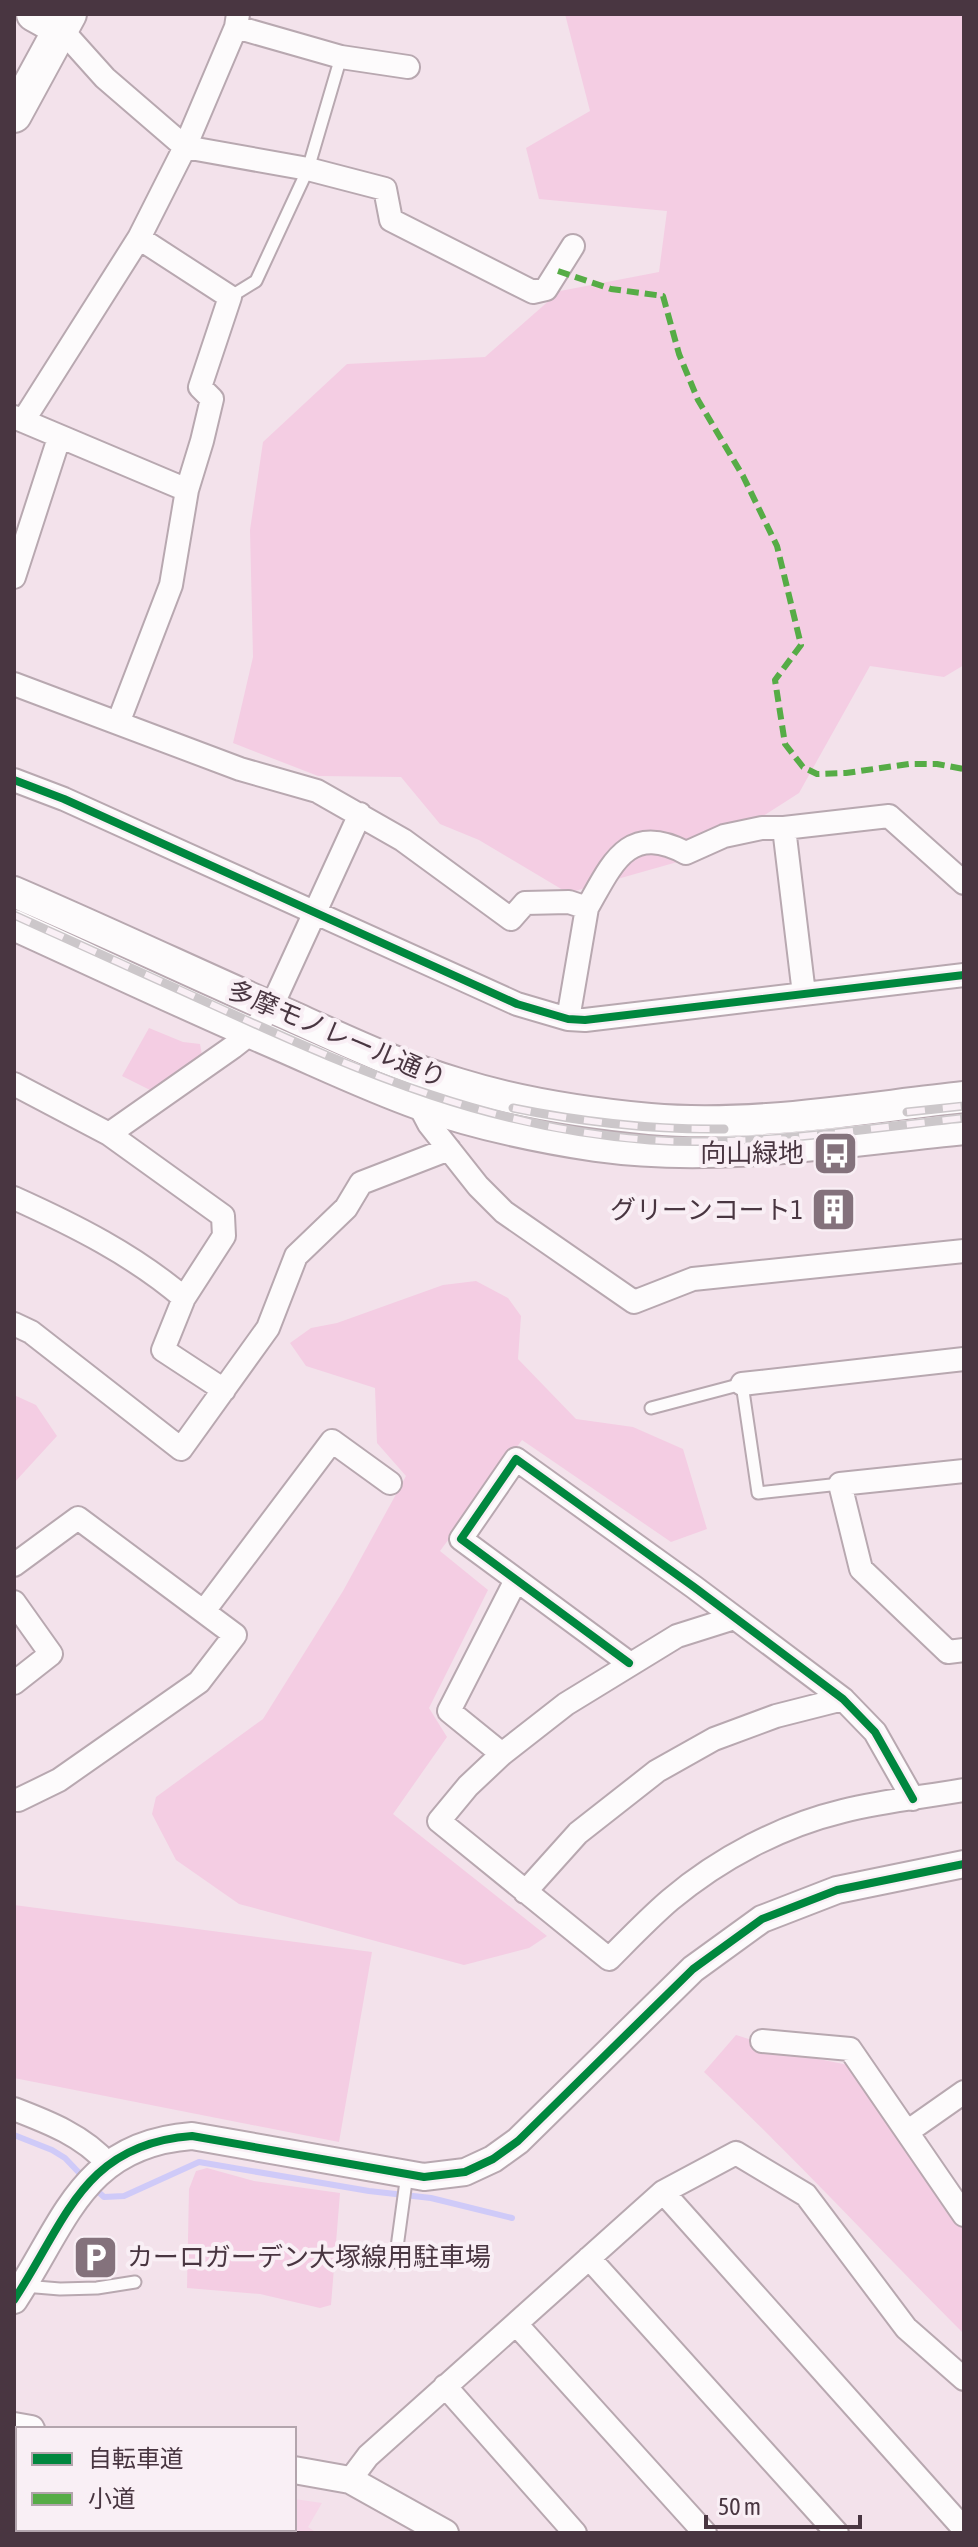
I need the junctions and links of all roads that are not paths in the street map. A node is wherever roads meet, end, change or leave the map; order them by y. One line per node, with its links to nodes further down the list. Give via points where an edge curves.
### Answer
1 (21, 14): 4 (main road)
2 (55, 19): 7 (main road); 8 (street, via 105,78)
3 (237, 20): 5 (street); 8 (street)
4 (14, 27)
5 (341, 57): 6 (street); 9 (lane)
6 (408, 67)
7 (14, 115)
8 (185, 147): 9 (street); 10 (street)
9 (308, 169): 11 (street, via 385,189 391,220 533,292 546,289); 12 (lane, via 256,281)
10 (139, 238): 12 (street); 13 (street)
11 (573, 246)
12 (230, 297): 15 (street, via 200,387 212,399)
13 (19, 419): 14 (street)
14 (59, 438): 15 (street); 16 (street)
15 (187, 490): 18 (street, via 171,585)
16 (14, 577)
17 (14, 684): 18 (street)
18 (118, 723): 20 (street, via 240,769 317,791)
19 (14, 780): 25 (street)
20 (360, 814): 24 (street, via 511,919 525,903 569,902); 25 (street)
21 (784, 828): 22 (street, via 889,816); 24 (street, via 724,836 686,853 669,844 632,848 620,854); 28 (street)
22 (964, 883)
23 (14, 892): 29 (main road, 多摩モノレール通り)
24 (587, 908): 30 (street)
25 (316, 912): 29 (street); 30 (street, via 517,1004)
26 (14, 925): 31 (main road, 多摩モノレール通り)
27 (964, 975): 28 (street)
28 (804, 994): 30 (street)
29 (271, 1008): 31 (street); 33 (main road, 多摩モノレール通り, via 393,1062 459,1084 599,1113 752,1119)
30 (568, 1019)
31 (251, 1033): 34 (main road, 多摩モノレール通り); 36 (street)
32 (14, 1084): 36 (street)
33 (964, 1097)
34 (418, 1103): 35 (main road, 多摩モノレール通り, via 538,1136 652,1151 754,1150); 37 (street)
35 (964, 1129)
36 (109, 1134): 40 (street, via 223,1216 224,1236)
37 (449, 1149): 39 (street, via 504,1212 634,1302 693,1279); 44 (street, via 361,1183 346,1208 296,1256 268,1328)
38 (14, 1198): 40 (street, via 70,1223)
39 (964, 1251)
40 (184, 1298): 44 (street, via 163,1350)
41 (14, 1324): 44 (street, via 181,1449)
42 (964, 1359): 43 (street)
43 (742, 1384): 45 (lane); 48 (lane, via 758,1493)
44 (224, 1390)
45 (651, 1408)
46 (964, 1471): 48 (street)
47 (390, 1483): 52 (street, via 332,1441)
48 (840, 1484): 54 (street, via 861,1569 948,1652)
49 (14, 1565): 52 (street, via 78,1518)
50 (516, 1580): 53 (street, via 461,1539 516,1459); 55 (street); 58 (street, via 449,1711)
51 (14, 1602): 56 (street, via 51,1654)
52 (204, 1611): 61 (street, via 235,1635 199,1682 59,1780)
53 (734, 1618): 55 (street, via 677,1636); 57 (street)
54 (964, 1650)
55 (629, 1663): 58 (street)
56 (14, 1683)
57 (843, 1699): 60 (street, via 875,1732); 63 (street, via 714,1739 657,1771 578,1833)
58 (502, 1754): 63 (street, via 439,1821)
59 (964, 1790): 60 (street)
60 (913, 1799): 63 (street, via 841,1811 761,1842 671,1899 609,1959)
61 (18, 1800)
62 (964, 1864): 69 (street, via 837,1890 762,1919 506,2150 465,2172)
63 (525, 1892)
64 (762, 2041): 67 (street, via 850,2049)
65 (964, 2092): 67 (street)
66 (14, 2109): 68 (street, via 81,2140)
67 (907, 2132): 71 (street)
68 (95, 2176): 69 (street, via 126,2152 157,2140 192,2136); 75 (street)
69 (406, 2181): 73 (lane)
70 (663, 2192): 72 (street); 77 (street, via 736,2153 806,2195 906,2328); 81 (street)
71 (964, 2215)
72 (589, 2258): 76 (street); 85 (street)
73 (395, 2262)
74 (135, 2282): 75 (lane)
75 (19, 2293)
76 (516, 2324): 78 (street); 84 (street)
77 (964, 2379)
78 (445, 2386): 80 (street, via 368,2456); 83 (street)
79 (296, 2470): 80 (street)
80 (350, 2480): 82 (street)
81 (956, 2525)
82 (445, 2533)
83 (575, 2533)
84 (705, 2533)
85 (837, 2533)

